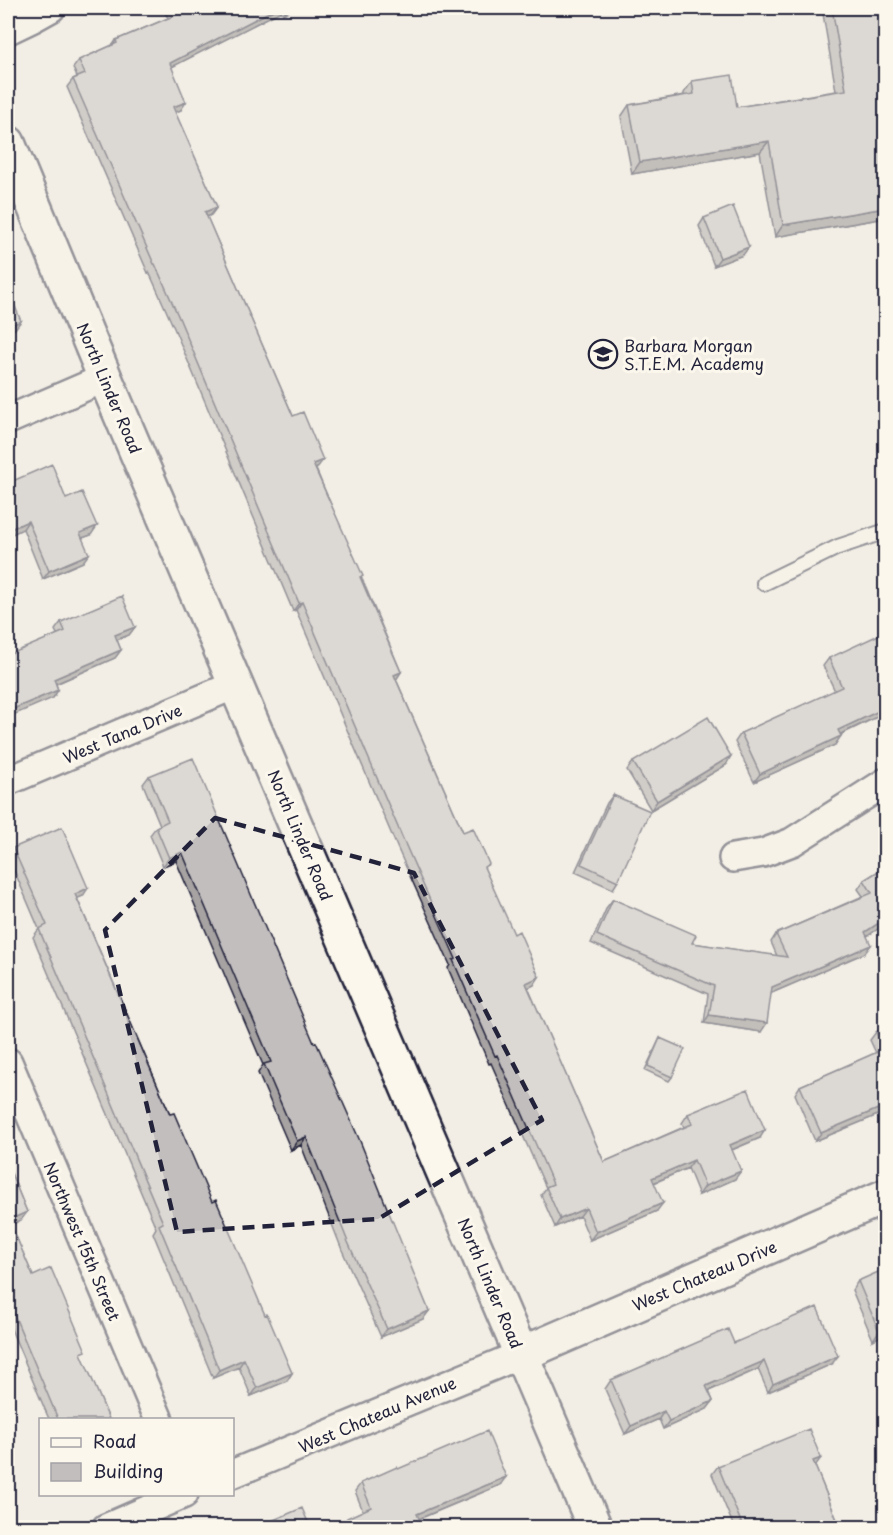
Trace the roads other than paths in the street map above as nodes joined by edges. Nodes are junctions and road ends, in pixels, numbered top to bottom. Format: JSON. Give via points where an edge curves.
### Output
{"nodes":[{"id":1,"x":51,"y":8,"type":"edge"},
{"id":2,"x":8,"y":30,"type":"edge"},
{"id":3,"x":8,"y":143,"type":"edge"},
{"id":4,"x":105,"y":378,"type":"junction"},
{"id":5,"x":8,"y":420,"type":"edge"},
{"id":6,"x":885,"y":531,"type":"edge"},
{"id":7,"x":764,"y":583,"type":"dead end"},
{"id":8,"x":237,"y":684,"type":"junction"},
{"id":9,"x":8,"y":781,"type":"edge"},
{"id":10,"x":885,"y":782,"type":"edge"},
{"id":11,"x":733,"y":858,"type":"dead end"},
{"id":12,"x":8,"y":1062,"type":"edge"},
{"id":13,"x":885,"y":1196,"type":"edge"},
{"id":14,"x":522,"y":1354,"type":"junction"},
{"id":15,"x":159,"y":1418,"type":"edge"},
{"id":16,"x":234,"y":1473,"type":"edge"},
{"id":17,"x":179,"y":1496,"type":"edge"},
{"id":18,"x":106,"y":1527,"type":"edge"},
{"id":19,"x":595,"y":1527,"type":"edge"}],
"edges":[{"from":1,"to":2,"type":"street"},
{"from":3,"to":4,"type":"main road","name":"North Linder Road"},
{"from":4,"to":5,"type":"street"},
{"from":4,"to":8,"type":"main road","name":"North Linder Road"},
{"from":6,"to":7,"type":"lane","via":[[838,547]]},
{"from":8,"to":9,"type":"street","name":"West Tana Drive"},
{"from":8,"to":14,"type":"main road","name":"North Linder Road"},
{"from":10,"to":11,"type":"street","via":[[792,842],[763,853]]},
{"from":12,"to":15,"type":"street","name":"Northwest 15th Street"},
{"from":13,"to":14,"type":"main road","name":"West Chateau Drive"},
{"from":14,"to":16,"type":"street","name":"West Chateau Avenue"},
{"from":14,"to":19,"type":"main road","name":"North Linder Road"},
{"from":17,"to":18,"type":"street"}]}
